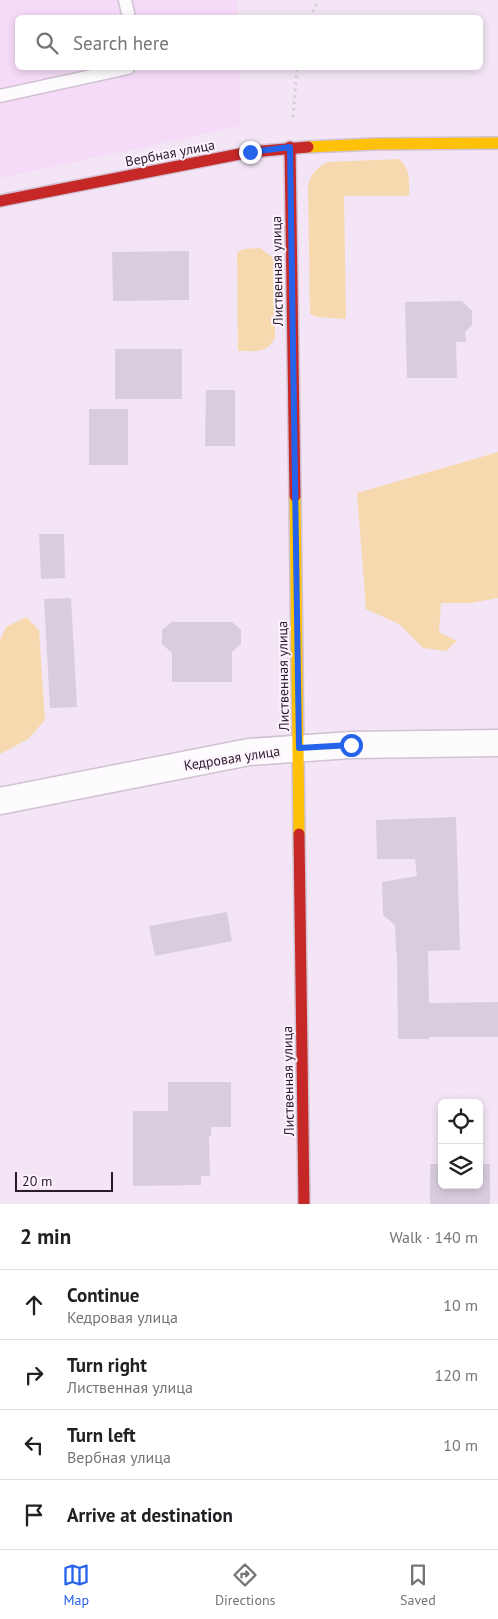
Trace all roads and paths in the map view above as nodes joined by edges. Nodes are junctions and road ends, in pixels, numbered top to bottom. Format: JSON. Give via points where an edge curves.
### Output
{"nodes":[{"id":1,"x":125,"y":0,"type":"edge"},
{"id":2,"x":318,"y":0,"type":"edge"},
{"id":3,"x":128,"y":15,"type":"edge"},
{"id":4,"x":311,"y":15,"type":"edge"},
{"id":5,"x":119,"y":70,"type":"edge"},
{"id":6,"x":297,"y":70,"type":"edge"},
{"id":7,"x":0,"y":96,"type":"edge"},
{"id":8,"x":498,"y":143,"type":"edge"},
{"id":9,"x":290,"y":147,"type":"junction"},
{"id":10,"x":0,"y":201,"type":"edge"},
{"id":11,"x":498,"y":743,"type":"edge"},
{"id":12,"x":299,"y":748,"type":"junction"},
{"id":13,"x":0,"y":800,"type":"edge"},
{"id":14,"x":304,"y":1204,"type":"edge"}],
"edges":[{"from":1,"to":3,"type":"lane"},
{"from":2,"to":4,"type":"path"},
{"from":5,"to":7,"type":"lane"},
{"from":6,"to":9,"type":"path"},
{"from":8,"to":9,"type":"street","name":"Вербная улица"},
{"from":9,"to":10,"type":"street","name":"Вербная улица"},
{"from":9,"to":12,"type":"street","name":"Лиственная улица"},
{"from":11,"to":12,"type":"street","name":"Кедровая улица"},
{"from":12,"to":13,"type":"street","name":"Кедровая улица","via":[[249,752]]},
{"from":12,"to":14,"type":"street","name":"Лиственная улица"}]}
